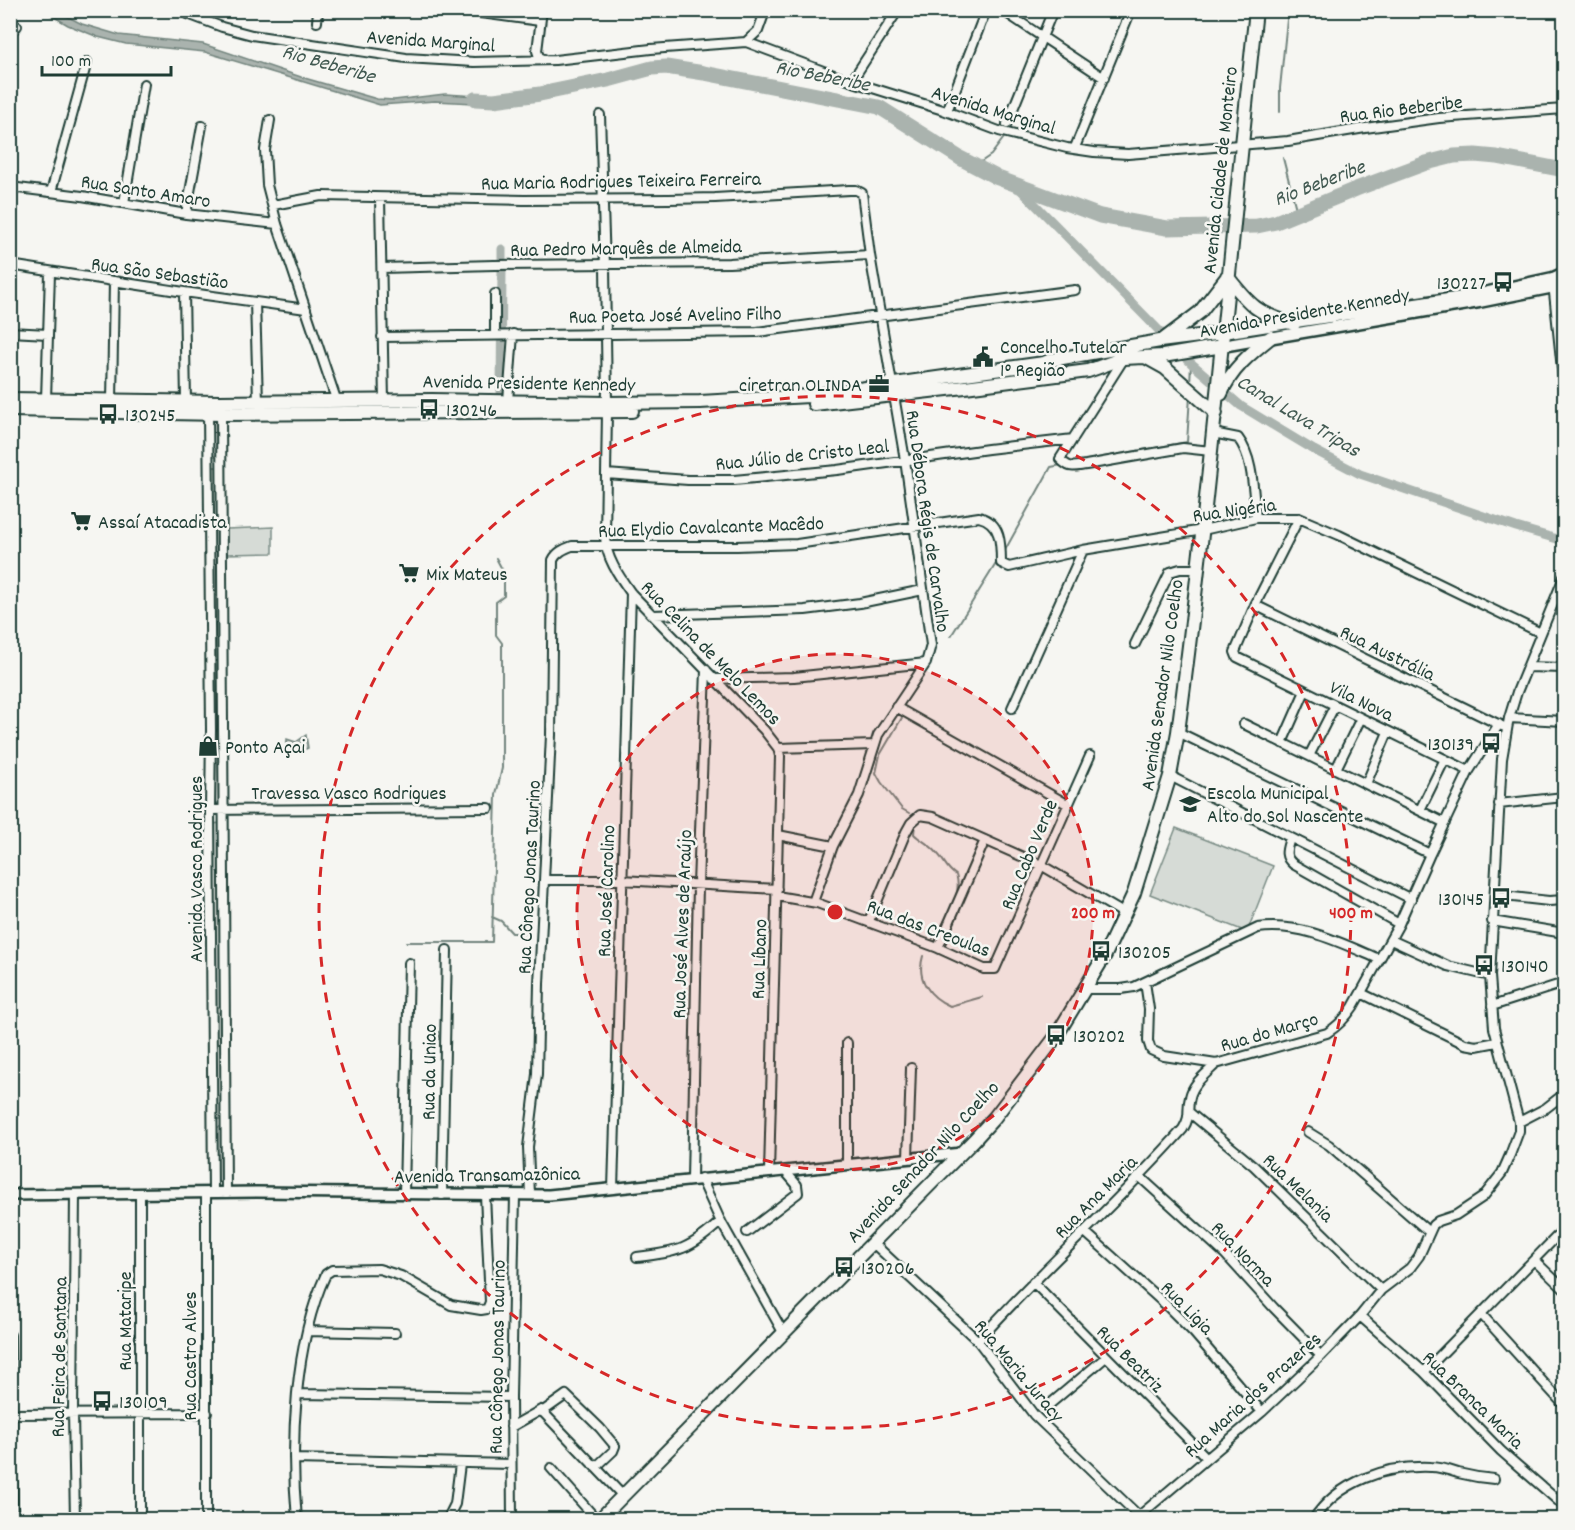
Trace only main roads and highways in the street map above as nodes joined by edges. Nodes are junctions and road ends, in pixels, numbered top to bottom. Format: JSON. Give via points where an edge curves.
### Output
{"nodes":[{"id":1,"x":1256,"y":10,"type":"edge"},
{"id":2,"x":1564,"y":273,"type":"edge"},
{"id":3,"x":1227,"y":276,"type":"junction"},
{"id":4,"x":1557,"y":283,"type":"edge"},
{"id":5,"x":1294,"y":324,"type":"junction"},
{"id":6,"x":1179,"y":335,"type":"junction"},
{"id":7,"x":1271,"y":337,"type":"junction"},
{"id":8,"x":1222,"y":340,"type":"junction"},
{"id":9,"x":1121,"y":353,"type":"junction"},
{"id":10,"x":1143,"y":356,"type":"junction"},
{"id":11,"x":1222,"y":384,"type":"junction"},
{"id":12,"x":893,"y":391,"type":"junction"},
{"id":13,"x":10,"y":399,"type":"edge"},
{"id":14,"x":607,"y":407,"type":"junction"},
{"id":15,"x":214,"y":408,"type":"junction"},
{"id":16,"x":1216,"y":408,"type":"junction"},
{"id":17,"x":10,"y":410,"type":"edge"},
{"id":18,"x":598,"y":1520,"type":"edge"}],
"edges":[{"from":1,"to":3,"type":"main road","name":"Avenida Cidade de Monteiro"},
{"from":2,"to":4,"type":"main road","name":"Avenida Presidente Kennedy"},
{"from":3,"to":5,"type":"main road","via":[[1245,300],[1260,311]]},
{"from":3,"to":6,"type":"main road"},
{"from":3,"to":8,"type":"main road","name":"Avenida Cidade de Monteiro"},
{"from":4,"to":5,"type":"main road","name":"Avenida Presidente Kennedy"},
{"from":4,"to":7,"type":"main road","name":"Avenida Presidente Kennedy","via":[[1479,302]]},
{"from":5,"to":8,"type":"main road","name":"Avenida Presidente Kennedy"},
{"from":6,"to":8,"type":"main road","name":"Avenida Presidente Kennedy"},
{"from":6,"to":9,"type":"main road","name":"Avenida Presidente Kennedy"},
{"from":7,"to":8,"type":"main road","name":"Avenida Presidente Kennedy"},
{"from":7,"to":11,"type":"main road"},
{"from":8,"to":10,"type":"main road","name":"Avenida Presidente Kennedy","via":[[1193,350]]},
{"from":8,"to":11,"type":"main road","name":"Avenida Senador Nilo Coelho"},
{"from":9,"to":10,"type":"main road","name":"Avenida Presidente Kennedy"},
{"from":9,"to":12,"type":"main road","name":"Avenida Presidente Kennedy"},
{"from":9,"to":12,"type":"main road","name":"Avenida Presidente Kennedy","via":[[1088,371],[965,387]]},
{"from":10,"to":16,"type":"main road","via":[[1160,364]]},
{"from":11,"to":16,"type":"main road","name":"Avenida Senador Nilo Coelho"},
{"from":12,"to":14,"type":"main road","name":"Avenida Presidente Kennedy","via":[[810,404]]},
{"from":13,"to":15,"type":"main road","name":"Avenida Presidente Kennedy","via":[[186,401]]},
{"from":14,"to":15,"type":"main road","name":"Avenida Presidente Kennedy","via":[[334,412]]},
{"from":14,"to":15,"type":"main road","name":"Avenida Presidente Kennedy","via":[[508,401],[258,401]]},
{"from":15,"to":17,"type":"main road","name":"Avenida Presidente Kennedy"},
{"from":16,"to":18,"type":"main road","name":"Avenida Senador Nilo Coelho","via":[[1170,776],[1140,876],[1086,989],[1044,1054],[962,1153]]}]}
